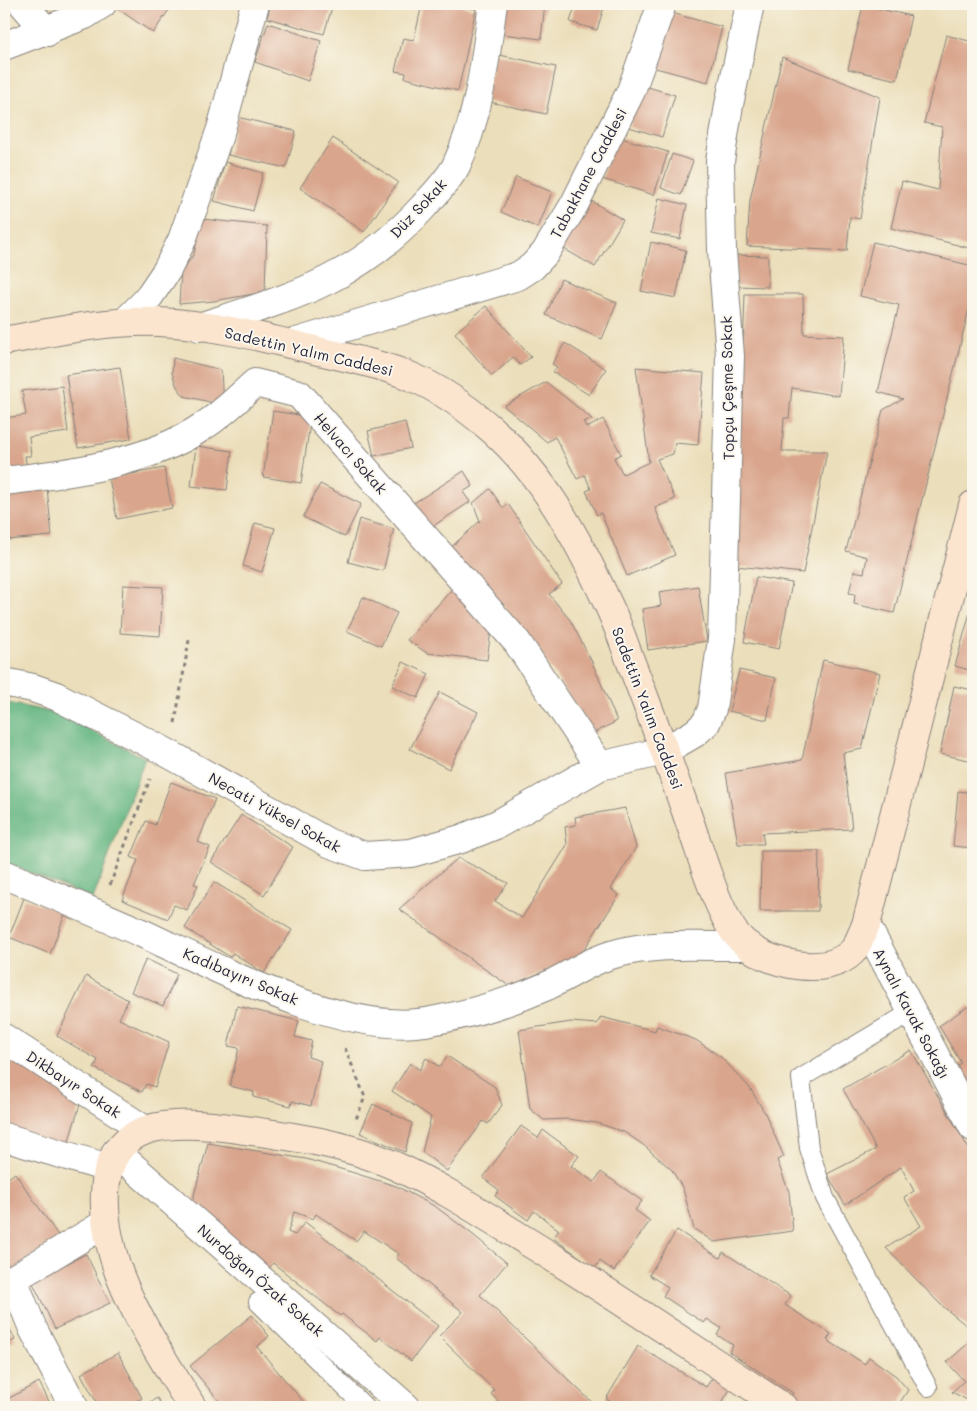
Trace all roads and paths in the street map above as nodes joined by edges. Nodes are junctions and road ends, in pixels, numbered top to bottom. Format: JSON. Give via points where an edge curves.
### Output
{"nodes":[{"id":1,"x":23,"y":4,"type":"edge"},
{"id":2,"x":102,"y":4,"type":"edge"},
{"id":3,"x":255,"y":4,"type":"edge"},
{"id":4,"x":493,"y":4,"type":"edge"},
{"id":5,"x":662,"y":4,"type":"edge"},
{"id":6,"x":750,"y":4,"type":"edge"},
{"id":7,"x":46,"y":32,"type":"junction"},
{"id":8,"x":4,"y":46,"type":"edge"},
{"id":9,"x":125,"y":322,"type":"junction"},
{"id":10,"x":199,"y":327,"type":"junction"},
{"id":11,"x":4,"y":341,"type":"edge"},
{"id":12,"x":290,"y":344,"type":"junction"},
{"id":13,"x":4,"y":481,"type":"edge"},
{"id":14,"x":973,"y":506,"type":"edge"},
{"id":15,"x":188,"y":640,"type":"dead end"},
{"id":16,"x":4,"y":682,"type":"edge"},
{"id":17,"x":162,"y":750,"type":"junction"},
{"id":18,"x":664,"y":751,"type":"junction"},
{"id":19,"x":600,"y":766,"type":"junction"},
{"id":20,"x":4,"y":874,"type":"edge"},
{"id":21,"x":99,"y":915,"type":"junction"},
{"id":22,"x":866,"y":925,"type":"junction"},
{"id":23,"x":748,"y":946,"type":"junction"},
{"id":24,"x":329,"y":1010,"type":"junction"},
{"id":25,"x":911,"y":1012,"type":"junction"},
{"id":26,"x":4,"y":1038,"type":"edge"},
{"id":27,"x":973,"y":1127,"type":"edge"},
{"id":28,"x":145,"y":1130,"type":"junction"},
{"id":29,"x":4,"y":1137,"type":"edge"},
{"id":30,"x":345,"y":1148,"type":"junction"},
{"id":31,"x":112,"y":1160,"type":"junction"},
{"id":32,"x":106,"y":1224,"type":"junction"},
{"id":33,"x":258,"y":1302,"type":"dead end"},
{"id":34,"x":928,"y":1386,"type":"dead end"},
{"id":35,"x":74,"y":1407,"type":"edge"},
{"id":36,"x":192,"y":1407,"type":"edge"},
{"id":37,"x":365,"y":1407,"type":"edge"},
{"id":38,"x":406,"y":1407,"type":"edge"},
{"id":39,"x":783,"y":1407,"type":"edge"}],
"edges":[{"from":1,"to":7,"type":"street"},
{"from":2,"to":7,"type":"street"},
{"from":3,"to":9,"type":"street","via":[[221,129],[182,240],[146,301]]},
{"from":4,"to":10,"type":"street","name":"Düz Sokak","via":[[476,112],[455,168],[423,207],[362,262],[324,283]]},
{"from":5,"to":12,"type":"street","name":"Tabakhane Caddesi","via":[[618,117],[574,205],[545,254],[532,266],[518,276]]},
{"from":6,"to":18,"type":"street","name":"Topçu Çeşme Sokak","via":[[720,161],[722,251],[730,356],[722,639],[716,692],[706,723]]},
{"from":7,"to":8,"type":"street"},
{"from":9,"to":10,"type":"main road","name":"Sadettin Yalım Caddesi"},
{"from":9,"to":11,"type":"main road","name":"Sadettin Yalım Caddesi"},
{"from":10,"to":12,"type":"main road","name":"Sadettin Yalım Caddesi"},
{"from":12,"to":18,"type":"main road","name":"Sadettin Yalım Caddesi","via":[[372,364],[413,378],[454,400],[518,455],[542,485],[566,524],[608,603]]},
{"from":13,"to":19,"type":"street","name":"Helvacı Sokak","via":[[133,458],[171,444],[208,423],[255,383],[299,394],[517,642]]},
{"from":14,"to":22,"type":"main road","name":"Sadettin Yalım Caddesi"},
{"from":15,"to":17,"type":"path","via":[[176,719]]},
{"from":16,"to":17,"type":"street","name":"Necati Yüksel Sokak","via":[[56,696]]},
{"from":17,"to":19,"type":"street","name":"Necati Yüksel Sokak","via":[[329,843],[365,856],[411,853],[461,839],[498,824]]},
{"from":17,"to":21,"type":"path"},
{"from":18,"to":19,"type":"street","name":"Necati Yüksel Sokak"},
{"from":18,"to":23,"type":"main road","name":"Sadettin Yalım Caddesi","via":[[724,915],[734,933]]},
{"from":20,"to":21,"type":"street","name":"Kadıbayırı Sokak"},
{"from":21,"to":24,"type":"street","name":"Kadıbayırı Sokak","via":[[273,993]]},
{"from":22,"to":23,"type":"main road","name":"Sadettin Yalım Caddesi","via":[[853,952],[823,965],[780,961]]},
{"from":22,"to":25,"type":"street","name":"Aynalı Kavak Sokağı"},
{"from":23,"to":24,"type":"street","name":"Kadıbayırı Sokak","via":[[670,947],[619,952],[546,986],[495,1005],[424,1022],[392,1023]]},
{"from":24,"to":30,"type":"path","via":[[364,1097]]},
{"from":25,"to":27,"type":"street","name":"Aynalı Kavak Sokağı"},
{"from":25,"to":34,"type":"lane","via":[[801,1078],[809,1148],[825,1198]]},
{"from":26,"to":28,"type":"street","name":"Dikbayır Sokak"},
{"from":28,"to":30,"type":"main road","via":[[170,1126],[218,1126],[298,1137]]},
{"from":28,"to":31,"type":"main road","via":[[128,1140]]},
{"from":29,"to":31,"type":"street"},
{"from":30,"to":39,"type":"main road","via":[[390,1163],[442,1189],[585,1277]]},
{"from":31,"to":32,"type":"main road","via":[[104,1200]]},
{"from":31,"to":38,"type":"street","name":"Nurdoğan Özak Sokak"},
{"from":32,"to":35,"type":"street","via":[[13,1279],[34,1329]]},
{"from":32,"to":36,"type":"main road","via":[[120,1275],[131,1299]]},
{"from":33,"to":37,"type":"lane"}]}
